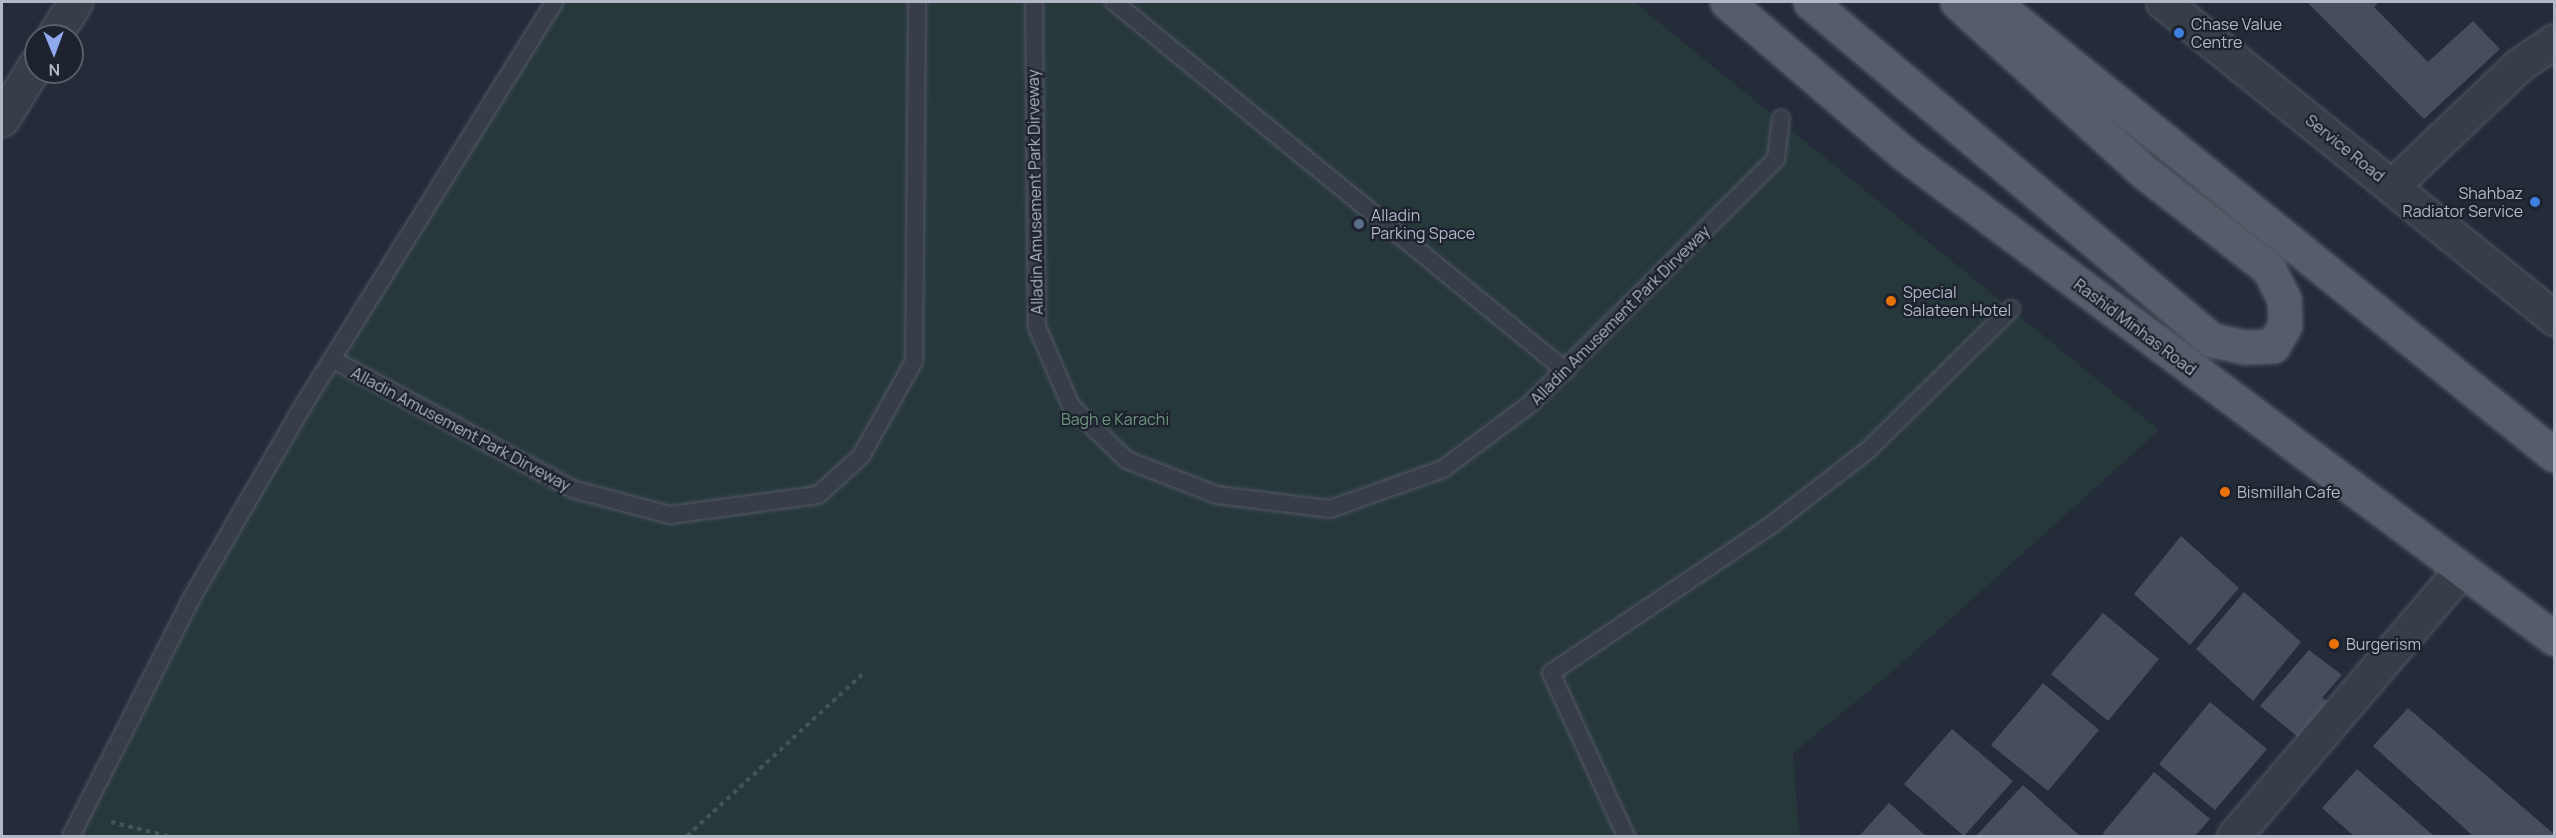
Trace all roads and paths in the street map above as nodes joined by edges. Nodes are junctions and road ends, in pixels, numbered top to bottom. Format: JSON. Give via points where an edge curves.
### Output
{"nodes":[{"id":1,"x":75,"y":2,"type":"edge"},
{"id":2,"x":554,"y":2,"type":"edge"},
{"id":3,"x":917,"y":2,"type":"edge"},
{"id":4,"x":1034,"y":2,"type":"edge"},
{"id":5,"x":1114,"y":2,"type":"edge"},
{"id":6,"x":1727,"y":2,"type":"edge"},
{"id":7,"x":1810,"y":2,"type":"edge"},
{"id":8,"x":1957,"y":2,"type":"edge"},
{"id":9,"x":1993,"y":2,"type":"edge"},
{"id":10,"x":2163,"y":2,"type":"edge"},
{"id":11,"x":61,"y":24,"type":"edge"},
{"id":12,"x":2554,"y":41,"type":"edge"},
{"id":13,"x":24,"y":84,"type":"edge"},
{"id":14,"x":1781,"y":118,"type":"dead end"},
{"id":15,"x":2,"y":120,"type":"edge"},
{"id":16,"x":2392,"y":186,"type":"junction"},
{"id":17,"x":2011,"y":309,"type":"dead end"},
{"id":18,"x":2554,"y":318,"type":"edge"},
{"id":19,"x":332,"y":359,"type":"junction"},
{"id":20,"x":1566,"y":371,"type":"junction"},
{"id":21,"x":2554,"y":455,"type":"edge"},
{"id":22,"x":2460,"y":571,"type":"junction"},
{"id":23,"x":2554,"y":638,"type":"edge"},
{"id":24,"x":865,"y":672,"type":"dead end"},
{"id":25,"x":81,"y":814,"type":"junction"},
{"id":26,"x":71,"y":837,"type":"edge"},
{"id":27,"x":168,"y":837,"type":"edge"},
{"id":28,"x":687,"y":837,"type":"edge"},
{"id":29,"x":1626,"y":837,"type":"edge"},
{"id":30,"x":2234,"y":837,"type":"edge"}],
"edges":[{"from":1,"to":11,"type":"street"},
{"from":2,"to":19,"type":"lane"},
{"from":3,"to":19,"type":"lane","name":"Alladin Amusement Park Dirveway","via":[[914,361],[861,456],[818,495],[670,515],[572,489]]},
{"from":4,"to":20,"type":"lane","name":"Alladin Amusement Park Dirveway","via":[[1037,327],[1071,406],[1127,460],[1217,495],[1330,508],[1443,469]]},
{"from":5,"to":20,"type":"lane"},
{"from":6,"to":22,"type":"main road","name":"Rashid Minhas Road","via":[[1903,153]]},
{"from":7,"to":8,"type":"main road","via":[[2212,340],[2246,347],[2273,346],[2285,325],[2284,299],[2269,269],[2144,172]]},
{"from":9,"to":21,"type":"main road"},
{"from":10,"to":16,"type":"street","name":"Service Road"},
{"from":12,"to":16,"type":"street","via":[[2519,65]]},
{"from":13,"to":15,"type":"street"},
{"from":14,"to":20,"type":"lane","name":"Alladin Amusement Park Dirveway","via":[[1776,159]]},
{"from":16,"to":18,"type":"street","name":"Service Road"},
{"from":17,"to":29,"type":"lane","via":[[1868,450],[1770,526],[1551,672]]},
{"from":19,"to":25,"type":"lane","via":[[191,599]]},
{"from":22,"to":23,"type":"main road","name":"Rashid Minhas Road"},
{"from":22,"to":30,"type":"street"},
{"from":24,"to":28,"type":"path"},
{"from":25,"to":26,"type":"lane"},
{"from":25,"to":27,"type":"path"}]}
